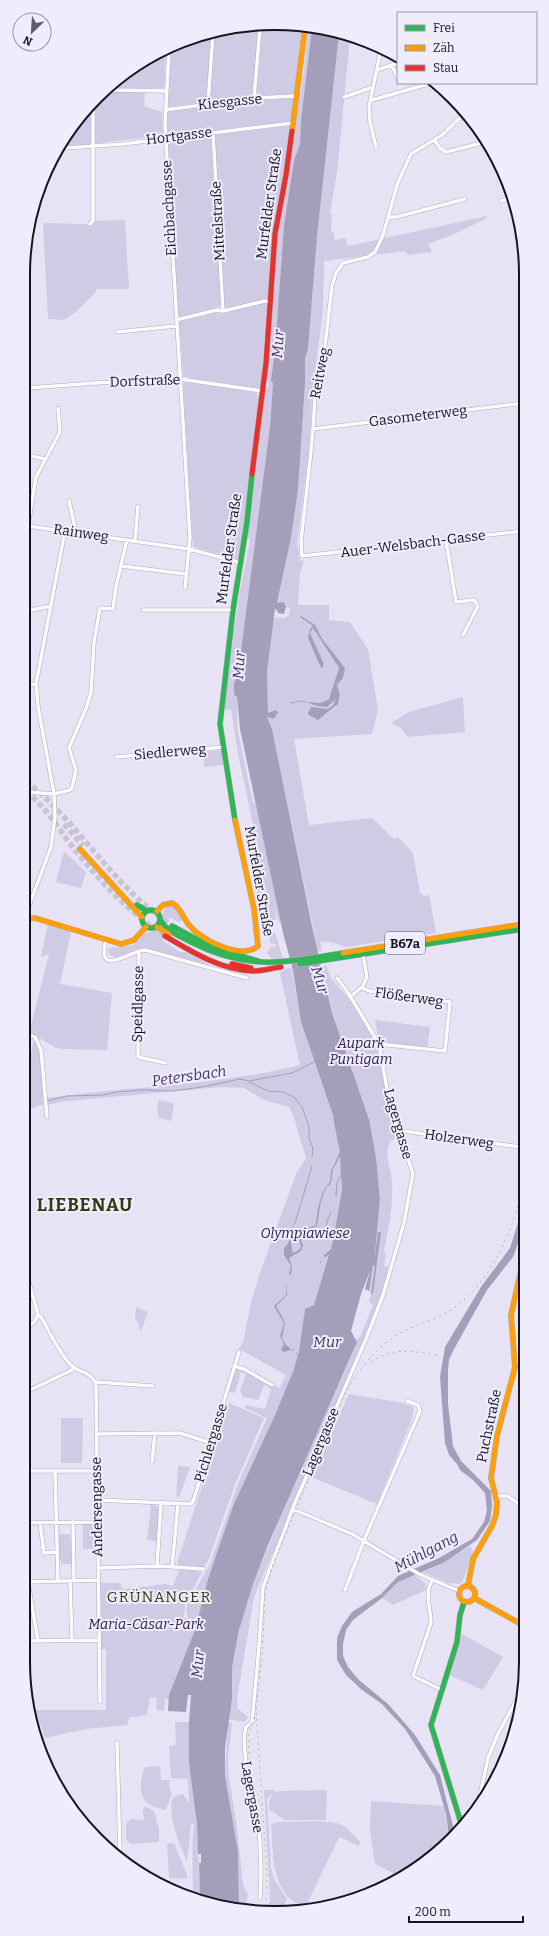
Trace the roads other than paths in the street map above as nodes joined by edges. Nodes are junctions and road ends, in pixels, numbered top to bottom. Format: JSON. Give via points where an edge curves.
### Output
{"nodes":[{"id":1,"x":260,"y":31,"type":"edge"},
{"id":2,"x":304,"y":32,"type":"edge"},
{"id":3,"x":212,"y":38,"type":"edge"},
{"id":4,"x":168,"y":54,"type":"edge"},
{"id":5,"x":380,"y":54,"type":"edge"},
{"id":6,"x":397,"y":63,"type":"edge"},
{"id":7,"x":392,"y":65,"type":"junction"},
{"id":8,"x":377,"y":70,"type":"junction"},
{"id":9,"x":397,"y":77,"type":"dead end"},
{"id":10,"x":427,"y":84,"type":"edge"},
{"id":11,"x":373,"y":87,"type":"junction"},
{"id":12,"x":114,"y":90,"type":"edge"},
{"id":13,"x":166,"y":91,"type":"junction"},
{"id":14,"x":296,"y":96,"type":"junction"},
{"id":15,"x":344,"y":97,"type":"dead end"},
{"id":16,"x":254,"y":98,"type":"junction"},
{"id":17,"x":372,"y":100,"type":"junction"},
{"id":18,"x":208,"y":104,"type":"junction"},
{"id":19,"x":165,"y":110,"type":"junction"},
{"id":20,"x":93,"y":111,"type":"edge"},
{"id":21,"x":461,"y":117,"type":"edge"},
{"id":22,"x":293,"y":123,"type":"junction"},
{"id":23,"x":213,"y":132,"type":"junction"},
{"id":24,"x":165,"y":138,"type":"junction"},
{"id":25,"x":435,"y":141,"type":"junction"},
{"id":26,"x":481,"y":143,"type":"edge"},
{"id":27,"x":93,"y":146,"type":"junction"},
{"id":28,"x":376,"y":147,"type":"dead end"},
{"id":29,"x":65,"y":148,"type":"edge"},
{"id":30,"x":465,"y":199,"type":"dead end"},
{"id":31,"x":507,"y":199,"type":"edge"},
{"id":32,"x":500,"y":200,"type":"dead end"},
{"id":33,"x":388,"y":216,"type":"junction"},
{"id":34,"x":90,"y":224,"type":"dead end"},
{"id":35,"x":270,"y":302,"type":"junction"},
{"id":36,"x":223,"y":311,"type":"junction"},
{"id":37,"x":176,"y":320,"type":"junction"},
{"id":38,"x":176,"y":326,"type":"junction"},
{"id":39,"x":117,"y":332,"type":"dead end"},
{"id":40,"x":180,"y":379,"type":"junction"},
{"id":41,"x":30,"y":388,"type":"edge"},
{"id":42,"x":262,"y":391,"type":"junction"},
{"id":43,"x":519,"y":404,"type":"edge"},
{"id":44,"x":58,"y":408,"type":"dead end"},
{"id":45,"x":313,"y":429,"type":"junction"},
{"id":46,"x":30,"y":456,"type":"edge"},
{"id":47,"x":45,"y":459,"type":"junction"},
{"id":48,"x":69,"y":501,"type":"dead end"},
{"id":49,"x":138,"y":506,"type":"dead end"},
{"id":50,"x":30,"y":514,"type":"edge"},
{"id":51,"x":30,"y":526,"type":"edge"},
{"id":52,"x":65,"y":531,"type":"junction"},
{"id":53,"x":519,"y":531,"type":"edge"},
{"id":54,"x":76,"y":532,"type":"junction"},
{"id":55,"x":127,"y":540,"type":"junction"},
{"id":56,"x":446,"y":540,"type":"junction"},
{"id":57,"x":135,"y":541,"type":"junction"},
{"id":58,"x":189,"y":549,"type":"junction"},
{"id":59,"x":302,"y":556,"type":"joint"},
{"id":60,"x":241,"y":563,"type":"junction"},
{"id":61,"x":121,"y":566,"type":"junction"},
{"id":62,"x":186,"y":574,"type":"junction"},
{"id":63,"x":184,"y":588,"type":"dead end"},
{"id":64,"x":51,"y":606,"type":"junction"},
{"id":65,"x":30,"y":610,"type":"edge"},
{"id":66,"x":143,"y":610,"type":"dead end"},
{"id":67,"x":233,"y":610,"type":"junction"},
{"id":68,"x":463,"y":635,"type":"dead end"},
{"id":69,"x":36,"y":684,"type":"junction"},
{"id":70,"x":30,"y":685,"type":"edge"},
{"id":71,"x":224,"y":747,"type":"junction"},
{"id":72,"x":116,"y":757,"type":"dead end"},
{"id":73,"x":30,"y":792,"type":"edge"},
{"id":74,"x":54,"y":794,"type":"junction"},
{"id":75,"x":30,"y":904,"type":"edge"},
{"id":76,"x":147,"y":911,"type":"junction"},
{"id":77,"x":156,"y":912,"type":"junction"},
{"id":78,"x":142,"y":917,"type":"junction"},
{"id":79,"x":30,"y":918,"type":"edge"},
{"id":80,"x":161,"y":921,"type":"junction"},
{"id":81,"x":519,"y":925,"type":"edge"},
{"id":82,"x":172,"y":926,"type":"tunnel mouth"},
{"id":83,"x":146,"y":927,"type":"junction"},
{"id":84,"x":156,"y":927,"type":"junction"},
{"id":85,"x":519,"y":930,"type":"edge"},
{"id":86,"x":166,"y":936,"type":"tunnel mouth"},
{"id":87,"x":106,"y":940,"type":"junction"},
{"id":88,"x":139,"y":951,"type":"junction"},
{"id":89,"x":363,"y":955,"type":"junction"},
{"id":90,"x":329,"y":958,"type":"junction"},
{"id":91,"x":270,"y":964,"type":"junction"},
{"id":92,"x":284,"y":965,"type":"junction"},
{"id":93,"x":264,"y":969,"type":"junction"},
{"id":94,"x":247,"y":978,"type":"dead end"},
{"id":95,"x":337,"y":978,"type":"dead end"},
{"id":96,"x":361,"y":988,"type":"junction"},
{"id":97,"x":350,"y":996,"type":"junction"},
{"id":98,"x":30,"y":1034,"type":"edge"},
{"id":99,"x":379,"y":1044,"type":"junction"},
{"id":100,"x":166,"y":1063,"type":"dead end"},
{"id":101,"x":47,"y":1117,"type":"dead end"},
{"id":102,"x":397,"y":1130,"type":"junction"},
{"id":103,"x":519,"y":1147,"type":"edge"},
{"id":104,"x":30,"y":1284,"type":"edge"},
{"id":105,"x":519,"y":1284,"type":"edge"},
{"id":106,"x":38,"y":1315,"type":"junction"},
{"id":107,"x":30,"y":1326,"type":"edge"},
{"id":108,"x":239,"y":1352,"type":"dead end"},
{"id":109,"x":516,"y":1362,"type":"joint"},
{"id":110,"x":234,"y":1366,"type":"junction"},
{"id":111,"x":74,"y":1367,"type":"junction"},
{"id":112,"x":96,"y":1382,"type":"junction"},
{"id":113,"x":272,"y":1385,"type":"dead end"},
{"id":114,"x":153,"y":1386,"type":"dead end"},
{"id":115,"x":30,"y":1390,"type":"edge"},
{"id":116,"x":407,"y":1402,"type":"dead end"},
{"id":117,"x":156,"y":1432,"type":"junction"},
{"id":118,"x":97,"y":1434,"type":"junction"},
{"id":119,"x":211,"y":1443,"type":"junction"},
{"id":120,"x":152,"y":1462,"type":"dead end"},
{"id":121,"x":30,"y":1471,"type":"edge"},
{"id":122,"x":55,"y":1471,"type":"junction"},
{"id":123,"x":97,"y":1471,"type":"junction"},
{"id":124,"x":496,"y":1496,"type":"junction"},
{"id":125,"x":98,"y":1500,"type":"junction"},
{"id":126,"x":161,"y":1504,"type":"junction"},
{"id":127,"x":178,"y":1504,"type":"junction"},
{"id":128,"x":519,"y":1504,"type":"edge"},
{"id":129,"x":293,"y":1509,"type":"junction"},
{"id":130,"x":56,"y":1521,"type":"junction"},
{"id":131,"x":40,"y":1522,"type":"junction"},
{"id":132,"x":73,"y":1522,"type":"junction"},
{"id":133,"x":98,"y":1522,"type":"junction"},
{"id":134,"x":30,"y":1523,"type":"edge"},
{"id":135,"x":365,"y":1541,"type":"junction"},
{"id":136,"x":57,"y":1552,"type":"junction"},
{"id":137,"x":157,"y":1566,"type":"junction"},
{"id":138,"x":172,"y":1566,"type":"junction"},
{"id":139,"x":98,"y":1568,"type":"junction"},
{"id":140,"x":204,"y":1569,"type":"dead end"},
{"id":141,"x":98,"y":1580,"type":"junction"},
{"id":142,"x":58,"y":1581,"type":"junction"},
{"id":143,"x":72,"y":1581,"type":"junction"},
{"id":144,"x":432,"y":1581,"type":"junction"},
{"id":145,"x":30,"y":1582,"type":"edge"},
{"id":146,"x":468,"y":1586,"type":"junction"},
{"id":147,"x":30,"y":1589,"type":"edge"},
{"id":148,"x":345,"y":1590,"type":"dead end"},
{"id":149,"x":459,"y":1591,"type":"junction"},
{"id":150,"x":474,"y":1598,"type":"junction"},
{"id":151,"x":464,"y":1602,"type":"junction"},
{"id":152,"x":519,"y":1623,"type":"edge"},
{"id":153,"x":98,"y":1640,"type":"junction"},
{"id":154,"x":38,"y":1641,"type":"junction"},
{"id":155,"x":72,"y":1641,"type":"junction"},
{"id":156,"x":30,"y":1642,"type":"edge"},
{"id":157,"x":442,"y":1690,"type":"junction"},
{"id":158,"x":515,"y":1701,"type":"edge"},
{"id":159,"x":100,"y":1702,"type":"dead end"},
{"id":160,"x":117,"y":1742,"type":"dead end"},
{"id":161,"x":480,"y":1793,"type":"edge"},
{"id":162,"x":460,"y":1821,"type":"edge"},
{"id":163,"x":120,"y":1850,"type":"edge"},
{"id":164,"x":260,"y":1898,"type":"dead end"}],
"edges":[{"from":1,"to":16,"type":"street"},
{"from":2,"to":14,"type":"main road","name":"Murfelder Straße"},
{"from":3,"to":18,"type":"street"},
{"from":4,"to":13,"type":"street","name":"Eichbachgasse"},
{"from":5,"to":8,"type":"street"},
{"from":6,"to":7,"type":"street"},
{"from":7,"to":8,"type":"street"},
{"from":7,"to":9,"type":"street"},
{"from":8,"to":11,"type":"street"},
{"from":10,"to":17,"type":"street"},
{"from":11,"to":15,"type":"street"},
{"from":11,"to":17,"type":"street"},
{"from":12,"to":13,"type":"street"},
{"from":13,"to":19,"type":"street","name":"Eichbachgasse"},
{"from":14,"to":16,"type":"street","name":"Kiesgasse"},
{"from":14,"to":22,"type":"main road","name":"Murfelder Straße"},
{"from":16,"to":18,"type":"street","name":"Kiesgasse"},
{"from":17,"to":28,"type":"street","via":[[369,107],[370,122]]},
{"from":18,"to":19,"type":"street","name":"Kiesgasse"},
{"from":19,"to":24,"type":"street","name":"Eichbachgasse"},
{"from":20,"to":27,"type":"street"},
{"from":21,"to":25,"type":"street","name":"Reitweg"},
{"from":22,"to":23,"type":"street","name":"Hortgasse"},
{"from":22,"to":35,"type":"main road","name":"Murfelder Straße","via":[[275,234]]},
{"from":23,"to":24,"type":"street","name":"Hortgasse"},
{"from":23,"to":36,"type":"street","name":"Mittelstraße"},
{"from":24,"to":27,"type":"street","name":"Hortgasse"},
{"from":24,"to":37,"type":"street","name":"Eichbachgasse"},
{"from":25,"to":26,"type":"street","via":[[446,152]]},
{"from":25,"to":33,"type":"street","name":"Reitweg","via":[[410,154]]},
{"from":27,"to":29,"type":"street","name":"Hortgasse"},
{"from":27,"to":34,"type":"street","via":[[93,221]]},
{"from":30,"to":33,"type":"street","via":[[396,217]]},
{"from":31,"to":32,"type":"street"},
{"from":33,"to":45,"type":"street","name":"Reitweg","via":[[375,252],[368,257],[343,263],[336,274],[332,286],[322,372],[314,395]]},
{"from":35,"to":36,"type":"street"},
{"from":35,"to":42,"type":"main road","name":"Murfelder Straße"},
{"from":36,"to":37,"type":"street","via":[[217,310]]},
{"from":37,"to":38,"type":"street","name":"Eichbachgasse"},
{"from":38,"to":39,"type":"street"},
{"from":38,"to":40,"type":"street","name":"Eichbachgasse"},
{"from":40,"to":41,"type":"street","name":"Dorfstraße"},
{"from":40,"to":42,"type":"street","name":"Dorfstraße"},
{"from":40,"to":58,"type":"street","name":"Eichbachgasse"},
{"from":42,"to":60,"type":"main road","name":"Murfelder Straße"},
{"from":43,"to":45,"type":"street","name":"Gasometerweg"},
{"from":44,"to":47,"type":"street","via":[[60,432]]},
{"from":45,"to":59,"type":"street","name":"Reitweg","via":[[301,541]]},
{"from":46,"to":47,"type":"street"},
{"from":47,"to":50,"type":"street","via":[[36,477]]},
{"from":48,"to":54,"type":"street"},
{"from":49,"to":57,"type":"street"},
{"from":51,"to":52,"type":"street","name":"Rainweg"},
{"from":52,"to":54,"type":"street","name":"Rainweg"},
{"from":52,"to":64,"type":"street"},
{"from":53,"to":56,"type":"street","name":"Auer-Welsbach-Gasse"},
{"from":54,"to":55,"type":"street","name":"Rainweg"},
{"from":55,"to":57,"type":"street","name":"Rainweg"},
{"from":55,"to":61,"type":"street"},
{"from":56,"to":59,"type":"street","name":"Auer-Welsbach-Gasse"},
{"from":56,"to":68,"type":"street","via":[[456,602],[474,600],[478,606]]},
{"from":57,"to":58,"type":"street","name":"Rainweg"},
{"from":58,"to":60,"type":"street","name":"Rainweg"},
{"from":58,"to":62,"type":"street"},
{"from":60,"to":67,"type":"main road","name":"Murfelder Straße"},
{"from":61,"to":62,"type":"street"},
{"from":61,"to":74,"type":"street","via":[[113,609],[100,608],[94,642],[91,692],[69,748],[76,770],[72,788]]},
{"from":62,"to":63,"type":"street"},
{"from":64,"to":65,"type":"street"},
{"from":64,"to":69,"type":"street"},
{"from":66,"to":67,"type":"street"},
{"from":67,"to":71,"type":"main road","name":"Murfelder Straße","via":[[220,724]]},
{"from":69,"to":70,"type":"street"},
{"from":69,"to":74,"type":"street"},
{"from":71,"to":72,"type":"street","name":"Siedlerweg"},
{"from":71,"to":77,"type":"main road","name":"Murfelder Straße","via":[[232,804],[254,909],[258,946],[253,951],[245,953],[203,937],[191,928],[178,907],[172,903],[163,905]]},
{"from":73,"to":74,"type":"street"},
{"from":74,"to":75,"type":"street","via":[[52,840]]},
{"from":76,"to":77,"type":"main road"},
{"from":76,"to":78,"type":"main road"},
{"from":76,"to":78,"type":"main road","via":[[123,892],[81,847]]},
{"from":77,"to":80,"type":"main road"},
{"from":78,"to":83,"type":"main road"},
{"from":79,"to":87,"type":"main road"},
{"from":80,"to":84,"type":"main road"},
{"from":80,"to":91,"type":"main road","via":[[183,938],[221,956],[250,964]]},
{"from":81,"to":90,"type":"main road","number":"B67a"},
{"from":82,"to":91,"type":"main road","number":"B67a","via":[[222,952]]},
{"from":83,"to":84,"type":"main road"},
{"from":83,"to":87,"type":"main road","via":[[137,938],[128,943]]},
{"from":84,"to":93,"type":"main road","via":[[221,960]]},
{"from":85,"to":89,"type":"main road","number":"B67a"},
{"from":86,"to":93,"type":"main road","number":"B67a","via":[[220,964],[250,971]]},
{"from":87,"to":88,"type":"street","via":[[105,954],[111,961],[120,960]]},
{"from":88,"to":94,"type":"street","via":[[145,950]]},
{"from":88,"to":100,"type":"street","name":"Speidlgasse","via":[[137,1059]]},
{"from":89,"to":90,"type":"main road","number":"B67a"},
{"from":89,"to":96,"type":"street","name":"Flößerweg","via":[[367,976]]},
{"from":90,"to":92,"type":"main road","number":"B67a"},
{"from":91,"to":92,"type":"main road","number":"B67a"},
{"from":92,"to":93,"type":"main road","number":"B67a"},
{"from":95,"to":97,"type":"street","name":"Lagergasse"},
{"from":96,"to":97,"type":"street"},
{"from":96,"to":99,"type":"street","name":"Flößerweg","via":[[370,992],[450,1002],[445,1051]]},
{"from":97,"to":99,"type":"street","name":"Lagergasse"},
{"from":98,"to":101,"type":"street","via":[[35,1036],[40,1046]]},
{"from":99,"to":102,"type":"street","name":"Lagergasse"},
{"from":102,"to":103,"type":"street","name":"Holzerweg"},
{"from":102,"to":129,"type":"street","name":"Lagergasse","via":[[413,1173],[404,1223],[380,1303]]},
{"from":104,"to":106,"type":"street"},
{"from":105,"to":109,"type":"main road","name":"Puchstraße","via":[[511,1319]]},
{"from":106,"to":107,"type":"street"},
{"from":106,"to":111,"type":"street"},
{"from":108,"to":110,"type":"street","name":"Pichlergasse"},
{"from":109,"to":124,"type":"main road","name":"Puchstraße","via":[[499,1425],[493,1460],[491,1478]]},
{"from":110,"to":113,"type":"street"},
{"from":110,"to":119,"type":"street","name":"Pichlergasse"},
{"from":111,"to":112,"type":"street"},
{"from":111,"to":115,"type":"street"},
{"from":112,"to":114,"type":"street"},
{"from":112,"to":118,"type":"street","name":"Andersengasse"},
{"from":116,"to":135,"type":"street","via":[[418,1405],[420,1411]]},
{"from":117,"to":118,"type":"street"},
{"from":117,"to":119,"type":"street","via":[[180,1433]]},
{"from":117,"to":120,"type":"street"},
{"from":118,"to":123,"type":"street","name":"Andersengasse"},
{"from":119,"to":127,"type":"street","name":"Pichlergasse","via":[[193,1502]]},
{"from":121,"to":122,"type":"street"},
{"from":122,"to":123,"type":"street"},
{"from":122,"to":130,"type":"street"},
{"from":123,"to":125,"type":"street","name":"Andersengasse"},
{"from":124,"to":128,"type":"street","via":[[507,1496]]},
{"from":124,"to":146,"type":"main road","name":"Puchstraße","via":[[495,1521],[473,1559]]},
{"from":125,"to":126,"type":"street","name":"Pichlergasse"},
{"from":125,"to":133,"type":"street","name":"Andersengasse"},
{"from":126,"to":127,"type":"street","name":"Pichlergasse"},
{"from":126,"to":137,"type":"street"},
{"from":127,"to":138,"type":"street"},
{"from":129,"to":135,"type":"street"},
{"from":129,"to":164,"type":"street","name":"Lagergasse","via":[[263,1586],[252,1722],[246,1726],[244,1737],[247,1782],[259,1818]]},
{"from":130,"to":131,"type":"street"},
{"from":130,"to":132,"type":"street"},
{"from":130,"to":136,"type":"street"},
{"from":131,"to":134,"type":"street"},
{"from":131,"to":136,"type":"street","via":[[44,1553]]},
{"from":132,"to":133,"type":"street"},
{"from":132,"to":143,"type":"street"},
{"from":133,"to":139,"type":"street","name":"Andersengasse"},
{"from":135,"to":144,"type":"street"},
{"from":135,"to":148,"type":"street"},
{"from":136,"to":142,"type":"street"},
{"from":137,"to":138,"type":"street"},
{"from":137,"to":139,"type":"street"},
{"from":138,"to":140,"type":"street"},
{"from":139,"to":141,"type":"street","name":"Andersengasse"},
{"from":141,"to":143,"type":"street"},
{"from":141,"to":153,"type":"street","name":"Andersengasse"},
{"from":142,"to":143,"type":"street"},
{"from":142,"to":145,"type":"street"},
{"from":143,"to":155,"type":"street"},
{"from":144,"to":149,"type":"street"},
{"from":144,"to":157,"type":"street","via":[[428,1595],[431,1623],[412,1676]]},
{"from":146,"to":149,"type":"main road","via":[[463,1586]]},
{"from":146,"to":150,"type":"main road","via":[[474,1589]]},
{"from":147,"to":154,"type":"street"},
{"from":149,"to":151,"type":"main road","via":[[460,1599]]},
{"from":150,"to":151,"type":"main road"},
{"from":150,"to":152,"type":"main road"},
{"from":151,"to":157,"type":"main road","via":[[457,1642]]},
{"from":153,"to":155,"type":"street"},
{"from":153,"to":159,"type":"street","name":"Andersengasse"},
{"from":154,"to":155,"type":"street"},
{"from":154,"to":156,"type":"street"},
{"from":157,"to":162,"type":"main road","via":[[432,1718],[432,1731]]},
{"from":158,"to":161,"type":"street","via":[[488,1758]]},
{"from":160,"to":163,"type":"street"}]}
